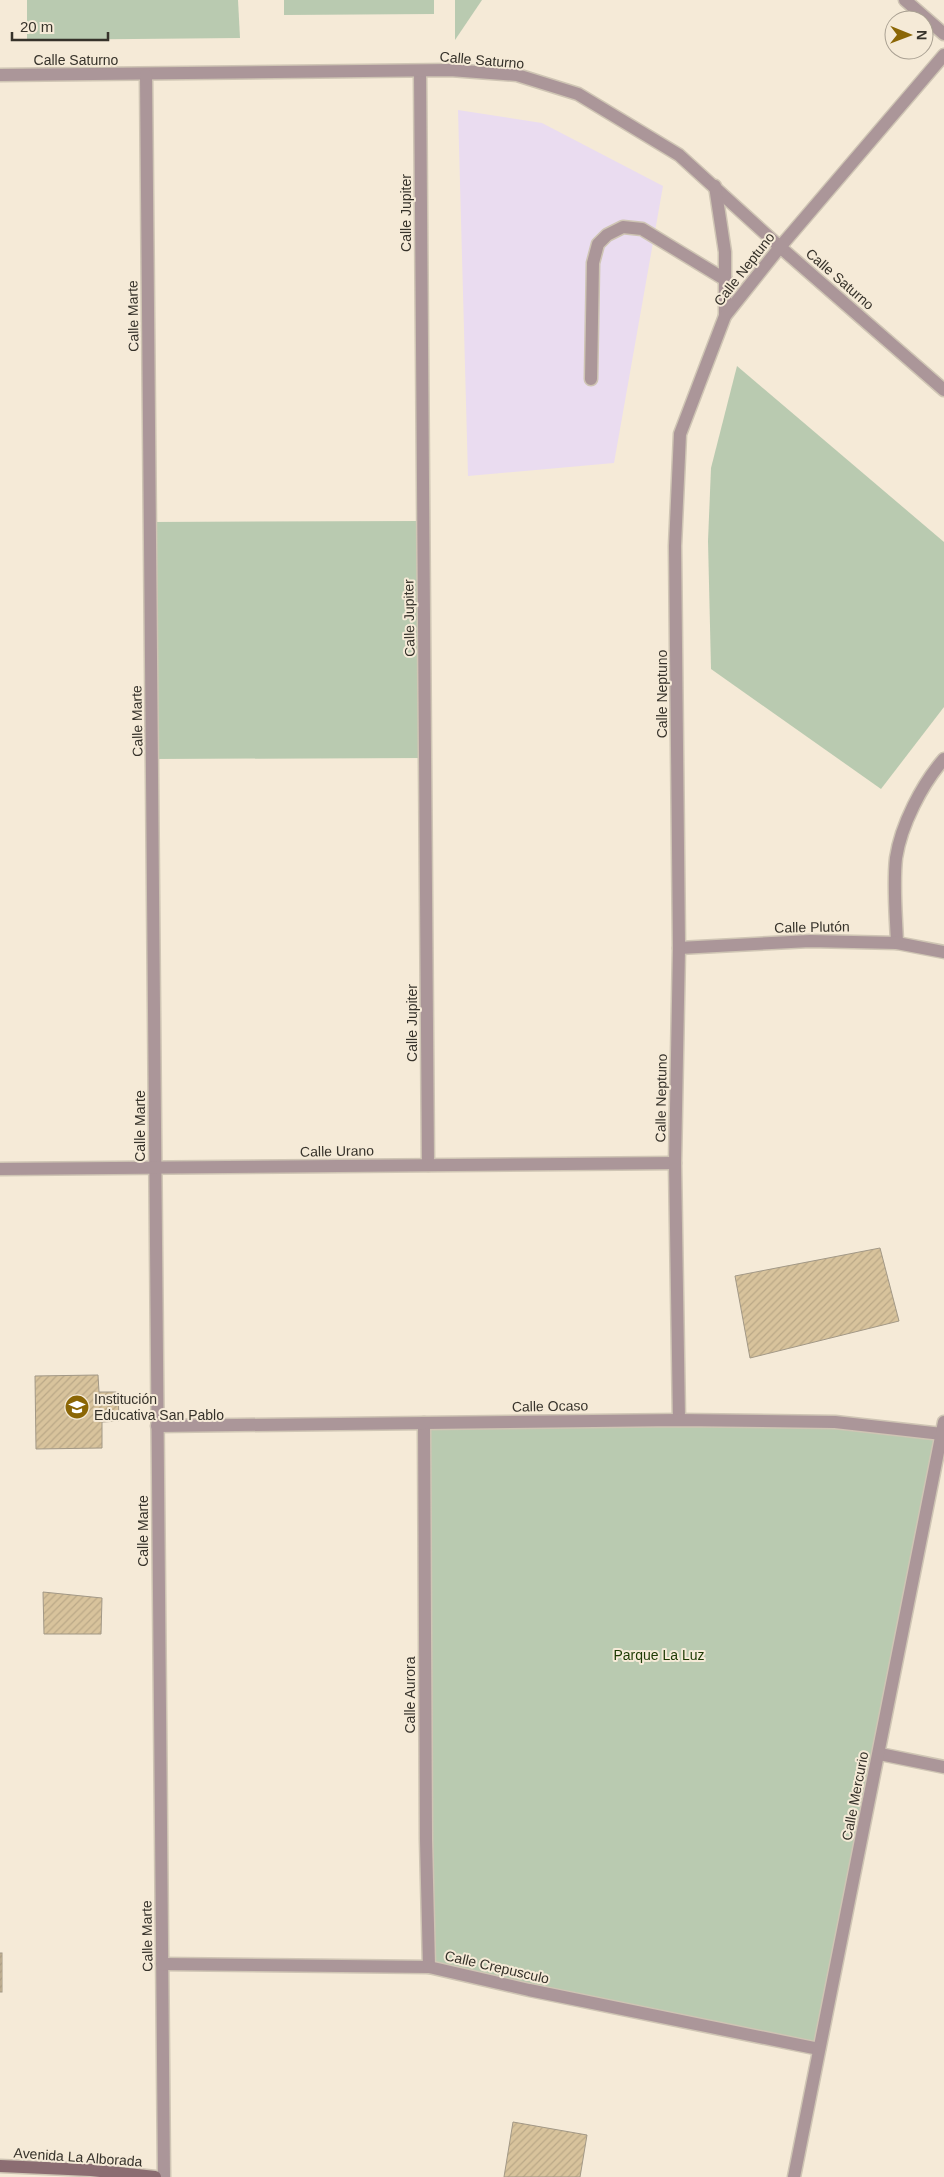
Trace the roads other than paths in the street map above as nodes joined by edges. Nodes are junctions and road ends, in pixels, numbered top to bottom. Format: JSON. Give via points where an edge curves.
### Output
{"nodes":[{"id":1,"x":905,"y":0,"type":"edge"},
{"id":2,"x":944,"y":34,"type":"edge"},
{"id":3,"x":944,"y":55,"type":"edge"},
{"id":4,"x":420,"y":71,"type":"junction"},
{"id":5,"x":0,"y":75,"type":"edge"},
{"id":6,"x":146,"y":75,"type":"junction"},
{"id":7,"x":715,"y":186,"type":"junction"},
{"id":8,"x":780,"y":247,"type":"junction"},
{"id":9,"x":726,"y":280,"type":"junction"},
{"id":10,"x":725,"y":316,"type":"junction"},
{"id":11,"x":591,"y":379,"type":"dead end"},
{"id":12,"x":944,"y":390,"type":"edge"},
{"id":13,"x":944,"y":759,"type":"edge"},
{"id":14,"x":897,"y":943,"type":"junction"},
{"id":15,"x":679,"y":948,"type":"junction"},
{"id":16,"x":944,"y":952,"type":"edge"},
{"id":17,"x":675,"y":1163,"type":"junction"},
{"id":18,"x":428,"y":1165,"type":"junction"},
{"id":19,"x":155,"y":1167,"type":"junction"},
{"id":20,"x":0,"y":1169,"type":"edge"},
{"id":21,"x":679,"y":1420,"type":"junction"},
{"id":22,"x":424,"y":1423,"type":"junction"},
{"id":23,"x":157,"y":1426,"type":"junction"},
{"id":24,"x":943,"y":1428,"type":"edge"},
{"id":25,"x":880,"y":1754,"type":"junction"},
{"id":26,"x":944,"y":1767,"type":"edge"},
{"id":27,"x":162,"y":1964,"type":"junction"},
{"id":28,"x":429,"y":1967,"type":"junction"},
{"id":29,"x":820,"y":2049,"type":"junction"},
{"id":30,"x":0,"y":2166,"type":"edge"},
{"id":31,"x":155,"y":2177,"type":"edge"},
{"id":32,"x":164,"y":2177,"type":"edge"},
{"id":33,"x":794,"y":2177,"type":"edge"}],
"edges":[{"from":1,"to":2,"type":"street"},
{"from":3,"to":8,"type":"street","name":"Calle Neptuno"},
{"from":4,"to":6,"type":"street","name":"Calle Saturno"},
{"from":4,"to":7,"type":"street","name":"Calle Saturno","via":[[517,75],[578,94],[679,155]]},
{"from":4,"to":18,"type":"street","name":"Calle Jupiter"},
{"from":5,"to":6,"type":"street","name":"Calle Saturno"},
{"from":6,"to":19,"type":"street","name":"Calle Marte"},
{"from":7,"to":8,"type":"street","name":"Calle Saturno"},
{"from":7,"to":9,"type":"street","via":[[726,252]]},
{"from":8,"to":10,"type":"street","name":"Calle Neptuno"},
{"from":8,"to":12,"type":"street","name":"Calle Saturno"},
{"from":9,"to":10,"type":"street"},
{"from":9,"to":11,"type":"street","via":[[642,229],[623,228],[607,235],[598,244],[593,263]]},
{"from":10,"to":15,"type":"street","name":"Calle Neptuno","via":[[680,434],[675,546]]},
{"from":13,"to":14,"type":"street","via":[[929,776],[910,814],[896,857]]},
{"from":14,"to":15,"type":"street","name":"Calle Plutón","via":[[810,940]]},
{"from":14,"to":16,"type":"street","name":"Calle Plutón"},
{"from":15,"to":17,"type":"street","name":"Calle Neptuno"},
{"from":17,"to":18,"type":"street","name":"Calle Urano"},
{"from":17,"to":21,"type":"street","name":"Calle Neptuno"},
{"from":18,"to":19,"type":"street","name":"Calle Urano"},
{"from":19,"to":20,"type":"street","name":"Calle Urano"},
{"from":19,"to":23,"type":"street","name":"Calle Marte"},
{"from":21,"to":22,"type":"street","name":"Calle Ocaso"},
{"from":21,"to":24,"type":"street","name":"Calle Ocaso","via":[[835,1422]]},
{"from":22,"to":23,"type":"street","name":"Calle Ocaso"},
{"from":22,"to":28,"type":"street","name":"Calle Aurora"},
{"from":23,"to":27,"type":"street","name":"Calle Marte"},
{"from":24,"to":25,"type":"street","name":"Calle Mercurio"},
{"from":25,"to":26,"type":"street"},
{"from":25,"to":29,"type":"street","name":"Calle Mercurio"},
{"from":27,"to":28,"type":"street","name":"Calle Crepusculo"},
{"from":27,"to":32,"type":"street","name":"Calle Marte"},
{"from":28,"to":29,"type":"street","name":"Calle Crepusculo"},
{"from":29,"to":33,"type":"street","name":"Calle Mercurio"},
{"from":30,"to":31,"type":"main road","name":"Avenida La Alborada"}]}
